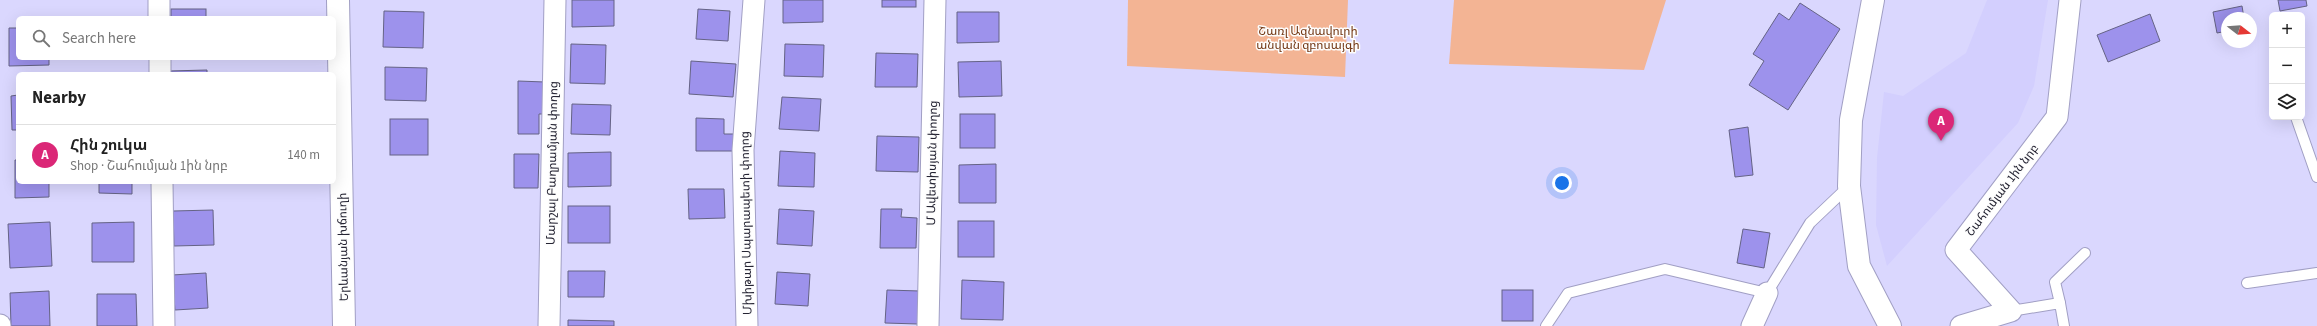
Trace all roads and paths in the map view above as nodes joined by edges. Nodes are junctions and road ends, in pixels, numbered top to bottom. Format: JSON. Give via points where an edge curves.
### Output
{"nodes":[{"id":1,"x":159,"y":0,"type":"edge"},
{"id":2,"x":338,"y":0,"type":"edge"},
{"id":3,"x":555,"y":0,"type":"edge"},
{"id":4,"x":754,"y":0,"type":"edge"},
{"id":5,"x":935,"y":0,"type":"edge"},
{"id":6,"x":1873,"y":0,"type":"edge"},
{"id":7,"x":2070,"y":0,"type":"edge"},
{"id":8,"x":160,"y":16,"type":"edge"},
{"id":9,"x":160,"y":60,"type":"edge"},
{"id":10,"x":160,"y":72,"type":"edge"},
{"id":11,"x":2297,"y":120,"type":"edge"},
{"id":12,"x":2317,"y":177,"type":"edge"},
{"id":13,"x":162,"y":184,"type":"edge"},
{"id":14,"x":1849,"y":186,"type":"junction"},
{"id":15,"x":2085,"y":253,"type":"dead end"},
{"id":16,"x":2317,"y":273,"type":"edge"},
{"id":17,"x":2248,"y":283,"type":"dead end"},
{"id":18,"x":1767,"y":293,"type":"junction"},
{"id":19,"x":2060,"y":303,"type":"junction"},
{"id":20,"x":2011,"y":311,"type":"junction"},
{"id":21,"x":164,"y":326,"type":"edge"},
{"id":22,"x":344,"y":326,"type":"edge"},
{"id":23,"x":549,"y":326,"type":"edge"},
{"id":24,"x":747,"y":326,"type":"edge"},
{"id":25,"x":928,"y":326,"type":"edge"},
{"id":26,"x":1546,"y":326,"type":"edge"},
{"id":27,"x":1752,"y":326,"type":"edge"},
{"id":28,"x":1890,"y":326,"type":"edge"},
{"id":29,"x":1961,"y":326,"type":"edge"},
{"id":30,"x":2064,"y":326,"type":"edge"}],
"edges":[{"from":1,"to":8,"type":"street"},
{"from":2,"to":22,"type":"main road","name":"Երևանյան խճուղի"},
{"from":3,"to":23,"type":"street","name":"Մարշալ Բաղրամյան փողոց"},
{"from":4,"to":24,"type":"street","name":"Մխիթար Սպարապետի փողոց","via":[[743,150]]},
{"from":5,"to":25,"type":"street","name":"Մ Ավետիսյան փողոց"},
{"from":6,"to":14,"type":"main road","via":[[1850,120]]},
{"from":7,"to":20,"type":"street","name":"Շահումյան 1ին նրբ","via":[[2057,117],[1956,250]]},
{"from":9,"to":10,"type":"street"},
{"from":11,"to":12,"type":"lane"},
{"from":13,"to":21,"type":"street"},
{"from":14,"to":18,"type":"lane","via":[[1810,223]]},
{"from":14,"to":28,"type":"main road","via":[[1859,266]]},
{"from":15,"to":19,"type":"lane","via":[[2055,282]]},
{"from":16,"to":17,"type":"lane"},
{"from":18,"to":26,"type":"lane","via":[[1665,269],[1568,293]]},
{"from":18,"to":27,"type":"street"},
{"from":19,"to":20,"type":"lane"},
{"from":19,"to":30,"type":"lane"},
{"from":20,"to":29,"type":"street"}]}
